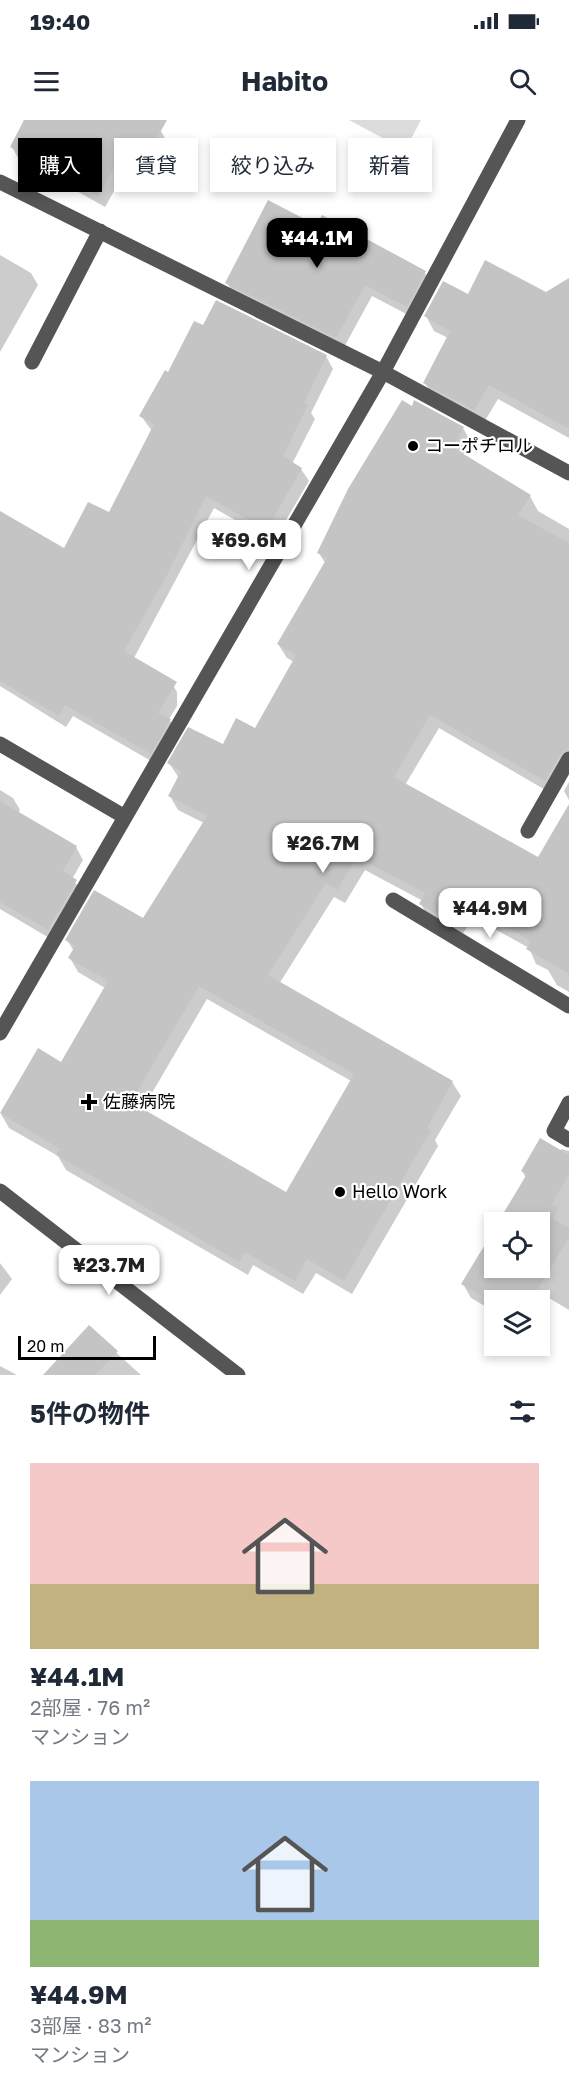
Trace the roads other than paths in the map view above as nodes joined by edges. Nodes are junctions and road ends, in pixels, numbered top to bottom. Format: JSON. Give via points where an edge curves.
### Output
{"nodes":[{"id":1,"x":518,"y":120,"type":"edge"},
{"id":2,"x":0,"y":182,"type":"edge"},
{"id":3,"x":100,"y":231,"type":"junction"},
{"id":4,"x":32,"y":362,"type":"dead end"},
{"id":5,"x":383,"y":372,"type":"junction"},
{"id":6,"x":569,"y":473,"type":"edge"},
{"id":7,"x":0,"y":744,"type":"edge"},
{"id":8,"x":569,"y":759,"type":"edge"},
{"id":9,"x":125,"y":817,"type":"junction"},
{"id":10,"x":528,"y":831,"type":"dead end"},
{"id":11,"x":393,"y":900,"type":"dead end"},
{"id":12,"x":569,"y":1006,"type":"edge"},
{"id":13,"x":0,"y":1033,"type":"edge"},
{"id":14,"x":569,"y":1103,"type":"edge"},
{"id":15,"x":569,"y":1140,"type":"edge"},
{"id":16,"x":0,"y":1191,"type":"edge"},
{"id":17,"x":238,"y":1375,"type":"edge"}],
"edges":[{"from":1,"to":5,"type":"street"},
{"from":2,"to":3,"type":"street"},
{"from":3,"to":4,"type":"street"},
{"from":3,"to":5,"type":"street"},
{"from":5,"to":6,"type":"street"},
{"from":5,"to":9,"type":"street"},
{"from":7,"to":9,"type":"street"},
{"from":8,"to":10,"type":"street"},
{"from":9,"to":13,"type":"street"},
{"from":11,"to":12,"type":"street"},
{"from":14,"to":15,"type":"street","via":[[554,1131]]},
{"from":16,"to":17,"type":"street"}]}
